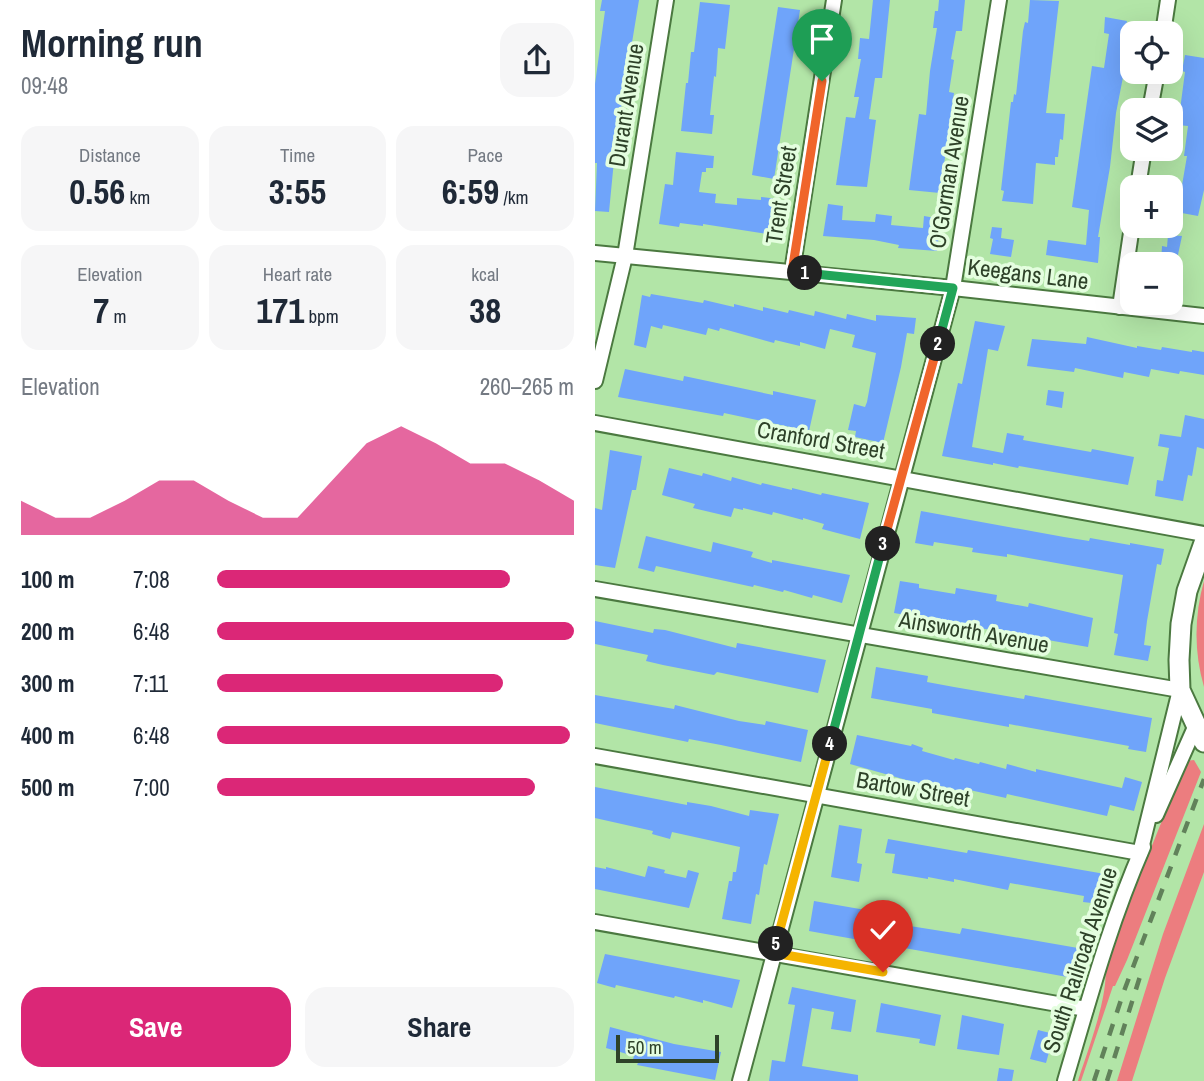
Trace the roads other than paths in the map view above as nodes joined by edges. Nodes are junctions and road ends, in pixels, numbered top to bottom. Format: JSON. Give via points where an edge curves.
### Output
{"nodes":[{"id":1,"x":666,"y":0,"type":"edge"},
{"id":2,"x":834,"y":0,"type":"edge"},
{"id":3,"x":999,"y":0,"type":"edge"},
{"id":4,"x":1168,"y":0,"type":"edge"},
{"id":5,"x":1165,"y":21,"type":"edge"},
{"id":6,"x":595,"y":253,"type":"edge"},
{"id":7,"x":625,"y":256,"type":"junction"},
{"id":8,"x":792,"y":272,"type":"junction"},
{"id":9,"x":953,"y":288,"type":"junction"},
{"id":10,"x":1120,"y":307,"type":"edge"},
{"id":11,"x":1183,"y":314,"type":"edge"},
{"id":12,"x":1204,"y":316,"type":"edge"},
{"id":13,"x":595,"y":381,"type":"edge"},
{"id":14,"x":595,"y":423,"type":"edge"},
{"id":15,"x":901,"y":477,"type":"junction"},
{"id":16,"x":1204,"y":534,"type":"edge"},
{"id":17,"x":1204,"y":543,"type":"edge"},
{"id":18,"x":595,"y":589,"type":"edge"},
{"id":19,"x":859,"y":636,"type":"junction"},
{"id":20,"x":1180,"y":690,"type":"junction"},
{"id":21,"x":1200,"y":733,"type":"edge"},
{"id":22,"x":595,"y":756,"type":"edge"},
{"id":23,"x":817,"y":795,"type":"junction"},
{"id":24,"x":1140,"y":853,"type":"junction"},
{"id":25,"x":595,"y":922,"type":"edge"},
{"id":26,"x":774,"y":953,"type":"junction"},
{"id":27,"x":1086,"y":1009,"type":"junction"},
{"id":28,"x":740,"y":1081,"type":"edge"},
{"id":29,"x":1065,"y":1081,"type":"edge"}],
"edges":[{"from":1,"to":7,"type":"street","name":"Durant Avenue"},
{"from":2,"to":8,"type":"street","name":"Trent Street"},
{"from":3,"to":9,"type":"street","name":"O'Gorman Avenue"},
{"from":4,"to":5,"type":"street"},
{"from":6,"to":7,"type":"street","name":"Keegans Lane"},
{"from":7,"to":8,"type":"street","name":"Keegans Lane"},
{"from":7,"to":13,"type":"street","name":"Durant Avenue"},
{"from":8,"to":9,"type":"street","name":"Keegans Lane"},
{"from":9,"to":10,"type":"street","name":"Keegans Lane"},
{"from":9,"to":15,"type":"street","name":"O'Gorman Avenue"},
{"from":11,"to":12,"type":"street","name":"Keegans Lane"},
{"from":14,"to":15,"type":"street","name":"Cranford Street"},
{"from":15,"to":16,"type":"street","name":"Cranford Street"},
{"from":15,"to":19,"type":"street","name":"O'Gorman Avenue"},
{"from":17,"to":20,"type":"main road","via":[[1181,624]]},
{"from":18,"to":19,"type":"street","name":"Ainsworth Avenue"},
{"from":19,"to":20,"type":"street","name":"Ainsworth Avenue"},
{"from":19,"to":23,"type":"street","name":"O'Gorman Avenue"},
{"from":20,"to":21,"type":"main road"},
{"from":20,"to":24,"type":"street","name":"South Railroad Avenue"},
{"from":21,"to":24,"type":"street","name":"South Railroad Avenue"},
{"from":22,"to":23,"type":"street","name":"Bartow Street"},
{"from":23,"to":24,"type":"street","name":"Bartow Street"},
{"from":23,"to":26,"type":"street","name":"O'Gorman Avenue"},
{"from":24,"to":27,"type":"street","name":"South Railroad Avenue","via":[[1116,910]]},
{"from":25,"to":26,"type":"street"},
{"from":26,"to":27,"type":"street"},
{"from":26,"to":28,"type":"street","name":"O'Gorman Avenue"},
{"from":27,"to":29,"type":"street","name":"South Railroad Avenue"}]}
